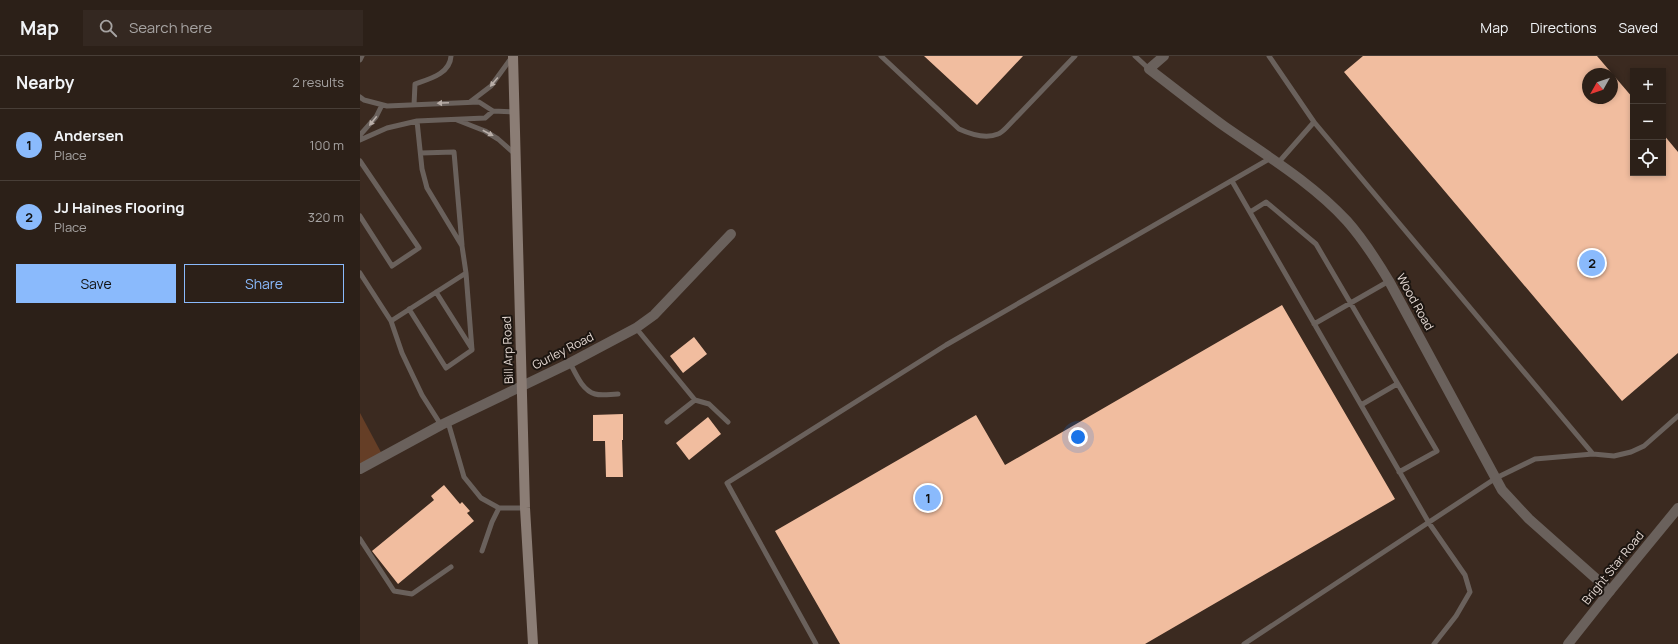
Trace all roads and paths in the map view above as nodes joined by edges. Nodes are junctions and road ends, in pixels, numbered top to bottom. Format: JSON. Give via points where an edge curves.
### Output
{"nodes":[{"id":1,"x":362,"y":56,"type":"edge"},
{"id":2,"x":451,"y":56,"type":"edge"},
{"id":3,"x":513,"y":56,"type":"edge"},
{"id":4,"x":881,"y":56,"type":"edge"},
{"id":5,"x":1075,"y":56,"type":"edge"},
{"id":6,"x":1135,"y":56,"type":"edge"},
{"id":7,"x":1164,"y":56,"type":"edge"},
{"id":8,"x":1270,"y":56,"type":"edge"},
{"id":9,"x":360,"y":60,"type":"edge"},
{"id":10,"x":1149,"y":69,"type":"junction"},
{"id":11,"x":360,"y":97,"type":"edge"},
{"id":12,"x":469,"y":102,"type":"junction"},
{"id":13,"x":382,"y":105,"type":"junction"},
{"id":14,"x":414,"y":105,"type":"junction"},
{"id":15,"x":493,"y":111,"type":"junction"},
{"id":16,"x":515,"y":112,"type":"junction"},
{"id":17,"x":454,"y":119,"type":"junction"},
{"id":18,"x":417,"y":121,"type":"junction"},
{"id":19,"x":1314,"y":122,"type":"junction"},
{"id":20,"x":360,"y":135,"type":"edge"},
{"id":21,"x":360,"y":140,"type":"edge"},
{"id":22,"x":421,"y":153,"type":"junction"},
{"id":23,"x":516,"y":156,"type":"junction"},
{"id":24,"x":1275,"y":160,"type":"junction"},
{"id":25,"x":360,"y":161,"type":"edge"},
{"id":26,"x":1232,"y":181,"type":"junction"},
{"id":27,"x":1250,"y":212,"type":"junction"},
{"id":28,"x":360,"y":216,"type":"edge"},
{"id":29,"x":731,"y":234,"type":"dead end"},
{"id":30,"x":462,"y":246,"type":"junction"},
{"id":31,"x":466,"y":273,"type":"junction"},
{"id":32,"x":360,"y":274,"type":"edge"},
{"id":33,"x":1389,"y":281,"type":"junction"},
{"id":34,"x":436,"y":292,"type":"junction"},
{"id":35,"x":1350,"y":303,"type":"junction"},
{"id":36,"x":409,"y":309,"type":"junction"},
{"id":37,"x":391,"y":320,"type":"junction"},
{"id":38,"x":1314,"y":324,"type":"junction"},
{"id":39,"x":636,"y":328,"type":"junction"},
{"id":40,"x":472,"y":350,"type":"junction"},
{"id":41,"x":570,"y":363,"type":"junction"},
{"id":42,"x":1398,"y":384,"type":"junction"},
{"id":43,"x":522,"y":386,"type":"junction"},
{"id":44,"x":618,"y":394,"type":"dead end"},
{"id":45,"x":695,"y":400,"type":"junction"},
{"id":46,"x":1361,"y":405,"type":"junction"},
{"id":47,"x":1678,"y":416,"type":"edge"},
{"id":48,"x":667,"y":422,"type":"dead end"},
{"id":49,"x":728,"y":422,"type":"dead end"},
{"id":50,"x":444,"y":423,"type":"junction"},
{"id":51,"x":1592,"y":454,"type":"junction"},
{"id":52,"x":360,"y":469,"type":"edge"},
{"id":53,"x":1400,"y":472,"type":"junction"},
{"id":54,"x":1496,"y":478,"type":"junction"},
{"id":55,"x":499,"y":508,"type":"junction"},
{"id":56,"x":525,"y":508,"type":"junction"},
{"id":57,"x":1678,"y":508,"type":"edge"},
{"id":58,"x":1429,"y":523,"type":"junction"},
{"id":59,"x":360,"y":539,"type":"edge"},
{"id":60,"x":482,"y":551,"type":"dead end"},
{"id":61,"x":451,"y":568,"type":"dead end"},
{"id":62,"x":1610,"y":591,"type":"junction"},
{"id":63,"x":533,"y":644,"type":"edge"},
{"id":64,"x":816,"y":644,"type":"edge"},
{"id":65,"x":1244,"y":644,"type":"edge"},
{"id":66,"x":1434,"y":644,"type":"edge"},
{"id":67,"x":1568,"y":644,"type":"edge"}],
"edges":[{"from":1,"to":9,"type":"lane"},
{"from":2,"to":14,"type":"lane","via":[[446,68],[438,75],[415,84]]},
{"from":3,"to":12,"type":"lane","one_way":true,"via":[[491,86]]},
{"from":3,"to":16,"type":"main road","name":"Bill Arp Road"},
{"from":4,"to":5,"type":"lane","via":[[959,129],[971,134],[984,135],[998,134],[1006,128]]},
{"from":6,"to":10,"type":"lane"},
{"from":7,"to":10,"type":"street"},
{"from":8,"to":19,"type":"lane"},
{"from":10,"to":24,"type":"street","name":"Wood Road","via":[[1223,125]]},
{"from":11,"to":13,"type":"lane"},
{"from":12,"to":14,"type":"lane","one_way":true},
{"from":12,"to":15,"type":"lane","via":[[480,102]]},
{"from":13,"to":14,"type":"lane"},
{"from":13,"to":20,"type":"lane","one_way":true,"via":[[376,117]]},
{"from":15,"to":16,"type":"lane"},
{"from":15,"to":17,"type":"lane","via":[[485,118]]},
{"from":16,"to":23,"type":"main road","name":"Bill Arp Road"},
{"from":17,"to":18,"type":"lane"},
{"from":17,"to":23,"type":"lane","one_way":true,"via":[[498,139]]},
{"from":18,"to":21,"type":"lane","via":[[387,128]]},
{"from":18,"to":22,"type":"lane"},
{"from":19,"to":24,"type":"lane"},
{"from":19,"to":51,"type":"lane"},
{"from":22,"to":30,"type":"lane","via":[[427,188]]},
{"from":22,"to":30,"type":"lane","via":[[454,152]]},
{"from":23,"to":43,"type":"main road","name":"Bill Arp Road"},
{"from":24,"to":26,"type":"lane"},
{"from":24,"to":33,"type":"street","name":"Wood Road","via":[[1319,194],[1348,222]]},
{"from":25,"to":28,"type":"lane","via":[[419,248],[392,266]]},
{"from":26,"to":27,"type":"lane"},
{"from":26,"to":64,"type":"lane","via":[[946,345],[727,483]]},
{"from":27,"to":35,"type":"lane","via":[[1266,202],[1316,244]]},
{"from":27,"to":38,"type":"lane"},
{"from":29,"to":39,"type":"street","name":"Gurley Road","via":[[654,315]]},
{"from":30,"to":31,"type":"lane"},
{"from":31,"to":34,"type":"lane"},
{"from":31,"to":40,"type":"lane"},
{"from":32,"to":37,"type":"lane"},
{"from":33,"to":35,"type":"lane"},
{"from":33,"to":54,"type":"street","name":"Wood Road"},
{"from":34,"to":36,"type":"lane"},
{"from":34,"to":40,"type":"lane"},
{"from":35,"to":38,"type":"lane"},
{"from":35,"to":42,"type":"lane"},
{"from":36,"to":37,"type":"lane"},
{"from":36,"to":40,"type":"lane","via":[[446,368]]},
{"from":37,"to":50,"type":"lane","via":[[402,353],[422,395]]},
{"from":38,"to":46,"type":"lane"},
{"from":39,"to":41,"type":"street","name":"Gurley Road"},
{"from":39,"to":45,"type":"lane"},
{"from":41,"to":43,"type":"street","name":"Gurley Road"},
{"from":41,"to":44,"type":"lane","via":[[588,390],[596,394]]},
{"from":42,"to":46,"type":"lane"},
{"from":42,"to":53,"type":"lane","via":[[1437,451]]},
{"from":43,"to":50,"type":"street","name":"Gurley Road"},
{"from":43,"to":56,"type":"main road","name":"Bill Arp Road"},
{"from":45,"to":48,"type":"lane"},
{"from":45,"to":49,"type":"lane","via":[[709,404]]},
{"from":46,"to":53,"type":"lane"},
{"from":47,"to":51,"type":"lane","via":[[1644,446],[1631,452],[1614,456]]},
{"from":50,"to":52,"type":"street","name":"Gurley Road"},
{"from":50,"to":55,"type":"lane","via":[[464,477],[481,498]]},
{"from":51,"to":54,"type":"lane","via":[[1535,459]]},
{"from":53,"to":58,"type":"lane"},
{"from":54,"to":58,"type":"lane"},
{"from":54,"to":62,"type":"street","name":"Wood Road","via":[[1502,490],[1529,519]]},
{"from":55,"to":56,"type":"lane"},
{"from":55,"to":60,"type":"lane"},
{"from":56,"to":63,"type":"main road","name":"Bill Arp Road"},
{"from":57,"to":62,"type":"street","name":"Bright Star Road"},
{"from":58,"to":65,"type":"lane"},
{"from":58,"to":66,"type":"lane","via":[[1465,575],[1470,592],[1456,616]]},
{"from":59,"to":61,"type":"lane","via":[[394,591],[412,594]]},
{"from":62,"to":67,"type":"street","name":"Bright Star Road"}]}
